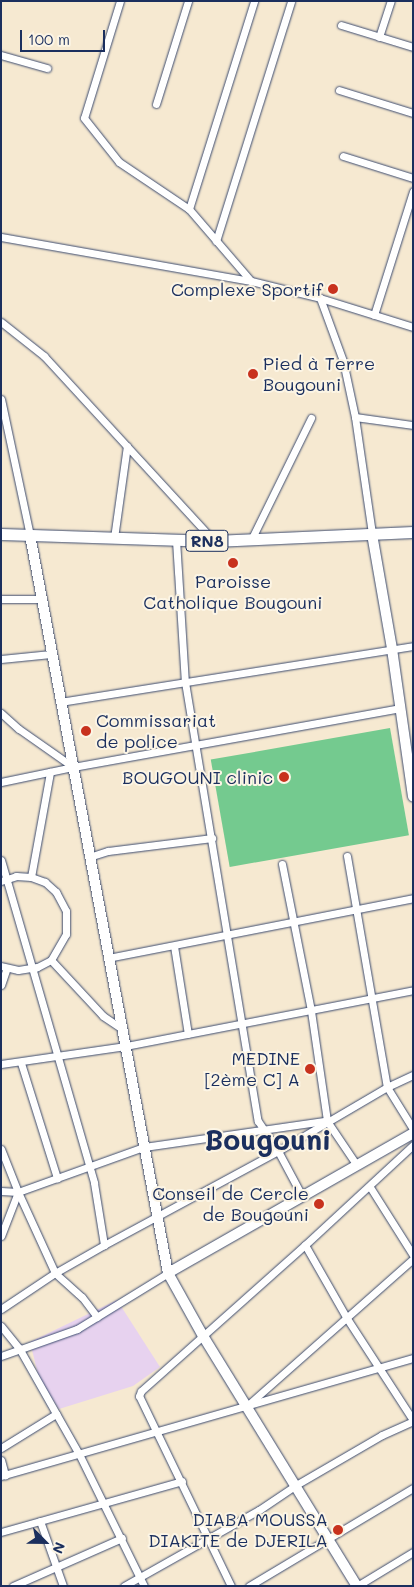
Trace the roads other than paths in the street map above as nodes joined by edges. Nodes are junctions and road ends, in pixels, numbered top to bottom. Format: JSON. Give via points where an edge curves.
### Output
{"nodes":[{"id":1,"x":120,"y":1,"type":"edge"},
{"id":2,"x":188,"y":1,"type":"edge"},
{"id":3,"x":254,"y":1,"type":"edge"},
{"id":4,"x":291,"y":1,"type":"edge"},
{"id":5,"x":391,"y":1,"type":"edge"},
{"id":6,"x":341,"y":25,"type":"dead end"},
{"id":7,"x":380,"y":37,"type":"junction"},
{"id":8,"x":413,"y":47,"type":"edge"},
{"id":9,"x":1,"y":55,"type":"edge"},
{"id":10,"x":47,"y":68,"type":"dead end"},
{"id":11,"x":339,"y":90,"type":"dead end"},
{"id":12,"x":156,"y":104,"type":"dead end"},
{"id":13,"x":413,"y":113,"type":"edge"},
{"id":14,"x":343,"y":156,"type":"dead end"},
{"id":15,"x":413,"y":178,"type":"edge"},
{"id":16,"x":413,"y":191,"type":"edge"},
{"id":17,"x":189,"y":209,"type":"junction"},
{"id":18,"x":1,"y":237,"type":"edge"},
{"id":19,"x":216,"y":241,"type":"junction"},
{"id":20,"x":251,"y":281,"type":"junction"},
{"id":21,"x":320,"y":298,"type":"junction"},
{"id":22,"x":374,"y":315,"type":"junction"},
{"id":23,"x":1,"y":322,"type":"edge"},
{"id":24,"x":413,"y":327,"type":"edge"},
{"id":25,"x":1,"y":399,"type":"edge"},
{"id":26,"x":355,"y":417,"type":"junction"},
{"id":27,"x":311,"y":418,"type":"dead end"},
{"id":28,"x":413,"y":425,"type":"edge"},
{"id":29,"x":127,"y":446,"type":"junction"},
{"id":30,"x":413,"y":532,"type":"edge"},
{"id":31,"x":1,"y":534,"type":"edge"},
{"id":32,"x":30,"y":534,"type":"junction"},
{"id":33,"x":372,"y":534,"type":"junction"},
{"id":34,"x":114,"y":538,"type":"junction"},
{"id":35,"x":176,"y":540,"type":"junction"},
{"id":36,"x":251,"y":540,"type":"junction"},
{"id":37,"x":214,"y":541,"type":"junction"},
{"id":38,"x":1,"y":599,"type":"edge"},
{"id":39,"x":42,"y":599,"type":"junction"},
{"id":40,"x":413,"y":646,"type":"edge"},
{"id":41,"x":392,"y":649,"type":"junction"},
{"id":42,"x":51,"y":654,"type":"junction"},
{"id":43,"x":1,"y":659,"type":"edge"},
{"id":44,"x":185,"y":682,"type":"junction"},
{"id":45,"x":60,"y":702,"type":"junction"},
{"id":46,"x":401,"y":708,"type":"junction"},
{"id":47,"x":1,"y":713,"type":"edge"},
{"id":48,"x":196,"y":744,"type":"junction"},
{"id":49,"x":73,"y":767,"type":"junction"},
{"id":50,"x":50,"y":772,"type":"junction"},
{"id":51,"x":1,"y":782,"type":"edge"},
{"id":52,"x":413,"y":797,"type":"edge"},
{"id":53,"x":212,"y":838,"type":"junction"},
{"id":54,"x":347,"y":856,"type":"dead end"},
{"id":55,"x":89,"y":857,"type":"junction"},
{"id":56,"x":1,"y":860,"type":"edge"},
{"id":57,"x":282,"y":864,"type":"dead end"},
{"id":58,"x":31,"y":877,"type":"junction"},
{"id":59,"x":4,"y":880,"type":"edge"},
{"id":60,"x":413,"y":898,"type":"edge"},
{"id":61,"x":358,"y":908,"type":"junction"},
{"id":62,"x":293,"y":922,"type":"junction"},
{"id":63,"x":228,"y":936,"type":"junction"},
{"id":64,"x":174,"y":946,"type":"junction"},
{"id":65,"x":108,"y":958,"type":"junction"},
{"id":66,"x":51,"y":960,"type":"junction"},
{"id":67,"x":4,"y":967,"type":"edge"},
{"id":68,"x":32,"y":968,"type":"junction"},
{"id":69,"x":1,"y":985,"type":"edge"},
{"id":70,"x":413,"y":990,"type":"edge"},
{"id":71,"x":372,"y":998,"type":"junction"},
{"id":72,"x":311,"y":1010,"type":"junction"},
{"id":73,"x":243,"y":1024,"type":"junction"},
{"id":74,"x":122,"y":1029,"type":"junction"},
{"id":75,"x":188,"y":1034,"type":"junction"},
{"id":76,"x":126,"y":1046,"type":"junction"},
{"id":77,"x":58,"y":1057,"type":"junction"},
{"id":78,"x":21,"y":1063,"type":"junction"},
{"id":79,"x":1,"y":1064,"type":"edge"},
{"id":80,"x":413,"y":1075,"type":"edge"},
{"id":81,"x":387,"y":1087,"type":"junction"},
{"id":82,"x":327,"y":1121,"type":"junction"},
{"id":83,"x":262,"y":1128,"type":"junction"},
{"id":84,"x":413,"y":1129,"type":"edge"},
{"id":85,"x":413,"y":1134,"type":"edge"},
{"id":86,"x":413,"y":1145,"type":"edge"},
{"id":87,"x":144,"y":1146,"type":"junction"},
{"id":88,"x":1,"y":1149,"type":"edge"},
{"id":89,"x":278,"y":1151,"type":"junction"},
{"id":90,"x":397,"y":1159,"type":"junction"},
{"id":91,"x":356,"y":1164,"type":"junction"},
{"id":92,"x":89,"y":1168,"type":"junction"},
{"id":93,"x":57,"y":1178,"type":"junction"},
{"id":94,"x":370,"y":1187,"type":"junction"},
{"id":95,"x":1,"y":1191,"type":"edge"},
{"id":96,"x":18,"y":1192,"type":"junction"},
{"id":97,"x":302,"y":1196,"type":"junction"},
{"id":98,"x":157,"y":1216,"type":"junction"},
{"id":99,"x":1,"y":1236,"type":"edge"},
{"id":100,"x":104,"y":1245,"type":"junction"},
{"id":101,"x":306,"y":1246,"type":"junction"},
{"id":102,"x":413,"y":1257,"type":"edge"},
{"id":103,"x":55,"y":1273,"type":"junction"},
{"id":104,"x":168,"y":1273,"type":"junction"},
{"id":105,"x":1,"y":1309,"type":"edge"},
{"id":106,"x":97,"y":1317,"type":"junction"},
{"id":107,"x":346,"y":1317,"type":"junction"},
{"id":108,"x":1,"y":1326,"type":"edge"},
{"id":109,"x":203,"y":1336,"type":"junction"},
{"id":110,"x":19,"y":1348,"type":"junction"},
{"id":111,"x":1,"y":1356,"type":"edge"},
{"id":112,"x":413,"y":1358,"type":"edge"},
{"id":113,"x":380,"y":1368,"type":"junction"},
{"id":114,"x":247,"y":1406,"type":"junction"},
{"id":115,"x":56,"y":1414,"type":"junction"},
{"id":116,"x":413,"y":1421,"type":"edge"},
{"id":117,"x":158,"y":1431,"type":"junction"},
{"id":118,"x":1,"y":1448,"type":"edge"},
{"id":119,"x":79,"y":1454,"type":"junction"},
{"id":120,"x":1,"y":1460,"type":"edge"},
{"id":121,"x":3,"y":1475,"type":"edge"},
{"id":122,"x":182,"y":1481,"type":"junction"},
{"id":123,"x":296,"y":1485,"type":"junction"},
{"id":124,"x":413,"y":1488,"type":"edge"},
{"id":125,"x":105,"y":1504,"type":"junction"},
{"id":126,"x":40,"y":1522,"type":"junction"},
{"id":127,"x":1,"y":1532,"type":"edge"},
{"id":128,"x":122,"y":1538,"type":"junction"},
{"id":129,"x":328,"y":1538,"type":"junction"},
{"id":130,"x":209,"y":1539,"type":"junction"},
{"id":131,"x":413,"y":1552,"type":"edge"},
{"id":132,"x":56,"y":1567,"type":"junction"},
{"id":133,"x":140,"y":1576,"type":"junction"},
{"id":134,"x":12,"y":1586,"type":"edge"},
{"id":135,"x":63,"y":1586,"type":"edge"},
{"id":136,"x":124,"y":1586,"type":"edge"},
{"id":137,"x":144,"y":1586,"type":"edge"},
{"id":138,"x":231,"y":1586,"type":"edge"},
{"id":139,"x":249,"y":1586,"type":"edge"},
{"id":140,"x":357,"y":1586,"type":"edge"}],
"edges":[{"from":1,"to":17,"type":"street","via":[[84,118],[119,162]]},
{"from":2,"to":12,"type":"street"},
{"from":3,"to":17,"type":"street"},
{"from":4,"to":19,"type":"street"},
{"from":5,"to":7,"type":"street"},
{"from":6,"to":7,"type":"street"},
{"from":7,"to":8,"type":"street"},
{"from":9,"to":10,"type":"street"},
{"from":11,"to":13,"type":"street"},
{"from":14,"to":15,"type":"street"},
{"from":16,"to":22,"type":"street"},
{"from":17,"to":19,"type":"street"},
{"from":18,"to":20,"type":"street"},
{"from":19,"to":20,"type":"street"},
{"from":20,"to":21,"type":"street"},
{"from":21,"to":22,"type":"street"},
{"from":21,"to":26,"type":"street","via":[[343,362]]},
{"from":22,"to":24,"type":"street"},
{"from":23,"to":29,"type":"street","via":[[44,356]]},
{"from":25,"to":32,"type":"street"},
{"from":26,"to":28,"type":"street"},
{"from":26,"to":33,"type":"street"},
{"from":27,"to":36,"type":"street"},
{"from":29,"to":34,"type":"street"},
{"from":29,"to":37,"type":"street"},
{"from":30,"to":33,"type":"main road","number":"RN8"},
{"from":31,"to":32,"type":"main road","number":"RN8"},
{"from":32,"to":34,"type":"main road","number":"RN8"},
{"from":32,"to":39,"type":"street"},
{"from":33,"to":36,"type":"main road","number":"RN8"},
{"from":33,"to":41,"type":"street"},
{"from":34,"to":35,"type":"main road","number":"RN8"},
{"from":35,"to":37,"type":"main road","number":"RN8"},
{"from":35,"to":44,"type":"street"},
{"from":36,"to":37,"type":"main road","number":"RN8"},
{"from":38,"to":39,"type":"street"},
{"from":39,"to":42,"type":"street"},
{"from":40,"to":41,"type":"street"},
{"from":41,"to":44,"type":"street"},
{"from":41,"to":46,"type":"street"},
{"from":42,"to":43,"type":"street"},
{"from":42,"to":45,"type":"street"},
{"from":44,"to":45,"type":"street"},
{"from":44,"to":48,"type":"street"},
{"from":45,"to":49,"type":"street"},
{"from":46,"to":48,"type":"street"},
{"from":46,"to":52,"type":"street"},
{"from":47,"to":49,"type":"street"},
{"from":48,"to":49,"type":"street"},
{"from":48,"to":53,"type":"street"},
{"from":49,"to":50,"type":"street"},
{"from":49,"to":55,"type":"street"},
{"from":50,"to":51,"type":"street"},
{"from":50,"to":58,"type":"street"},
{"from":53,"to":55,"type":"street","via":[[108,851]]},
{"from":53,"to":63,"type":"street"},
{"from":54,"to":61,"type":"street"},
{"from":55,"to":65,"type":"street"},
{"from":56,"to":59,"type":"street"},
{"from":57,"to":62,"type":"street"},
{"from":58,"to":59,"type":"street","via":[[16,876]]},
{"from":58,"to":66,"type":"street","via":[[45,882],[56,892],[66,911],[66,934]]},
{"from":59,"to":68,"type":"street"},
{"from":60,"to":61,"type":"street"},
{"from":61,"to":62,"type":"street"},
{"from":61,"to":71,"type":"street"},
{"from":62,"to":63,"type":"street"},
{"from":62,"to":72,"type":"street"},
{"from":63,"to":64,"type":"street"},
{"from":63,"to":73,"type":"street"},
{"from":64,"to":65,"type":"street"},
{"from":64,"to":75,"type":"street"},
{"from":65,"to":74,"type":"street"},
{"from":66,"to":68,"type":"street"},
{"from":66,"to":74,"type":"street","via":[[103,1016]]},
{"from":67,"to":68,"type":"street"},
{"from":67,"to":69,"type":"street"},
{"from":68,"to":77,"type":"street"},
{"from":70,"to":71,"type":"street"},
{"from":71,"to":72,"type":"street"},
{"from":71,"to":81,"type":"street"},
{"from":72,"to":73,"type":"street"},
{"from":72,"to":82,"type":"street"},
{"from":73,"to":75,"type":"street"},
{"from":73,"to":83,"type":"street","via":[[258,1121]]},
{"from":74,"to":76,"type":"street"},
{"from":75,"to":76,"type":"street"},
{"from":76,"to":77,"type":"street"},
{"from":76,"to":87,"type":"street"},
{"from":77,"to":78,"type":"street"},
{"from":77,"to":92,"type":"street"},
{"from":78,"to":79,"type":"street"},
{"from":78,"to":93,"type":"street"},
{"from":80,"to":81,"type":"street"},
{"from":81,"to":82,"type":"street"},
{"from":81,"to":84,"type":"street"},
{"from":82,"to":83,"type":"street"},
{"from":82,"to":89,"type":"street"},
{"from":82,"to":91,"type":"street"},
{"from":83,"to":87,"type":"street"},
{"from":83,"to":89,"type":"street"},
{"from":85,"to":90,"type":"street"},
{"from":85,"to":91,"type":"street"},
{"from":86,"to":90,"type":"street"},
{"from":87,"to":92,"type":"street"},
{"from":87,"to":98,"type":"street"},
{"from":88,"to":96,"type":"street"},
{"from":89,"to":97,"type":"street"},
{"from":89,"to":98,"type":"street"},
{"from":90,"to":94,"type":"street"},
{"from":91,"to":97,"type":"street"},
{"from":92,"to":93,"type":"street"},
{"from":92,"to":100,"type":"street"},
{"from":93,"to":96,"type":"street"},
{"from":94,"to":101,"type":"street"},
{"from":94,"to":102,"type":"street"},
{"from":95,"to":96,"type":"street"},
{"from":96,"to":99,"type":"street"},
{"from":96,"to":103,"type":"street"},
{"from":97,"to":104,"type":"street"},
{"from":98,"to":100,"type":"street"},
{"from":98,"to":104,"type":"street"},
{"from":100,"to":103,"type":"street"},
{"from":101,"to":107,"type":"street"},
{"from":101,"to":109,"type":"street"},
{"from":102,"to":107,"type":"street"},
{"from":103,"to":105,"type":"street"},
{"from":103,"to":106,"type":"street"},
{"from":104,"to":106,"type":"street"},
{"from":104,"to":109,"type":"street"},
{"from":106,"to":110,"type":"street","via":[[77,1329]]},
{"from":107,"to":113,"type":"street"},
{"from":107,"to":114,"type":"street"},
{"from":108,"to":110,"type":"street"},
{"from":109,"to":114,"type":"street"},
{"from":109,"to":117,"type":"street","via":[[141,1390],[139,1396]]},
{"from":110,"to":111,"type":"street"},
{"from":110,"to":115,"type":"street"},
{"from":112,"to":113,"type":"street"},
{"from":113,"to":114,"type":"street"},
{"from":113,"to":116,"type":"street"},
{"from":114,"to":117,"type":"street"},
{"from":114,"to":123,"type":"street"},
{"from":115,"to":118,"type":"street"},
{"from":115,"to":119,"type":"street"},
{"from":116,"to":123,"type":"street","via":[[382,1434]]},
{"from":117,"to":119,"type":"street"},
{"from":117,"to":122,"type":"street"},
{"from":119,"to":121,"type":"street"},
{"from":119,"to":125,"type":"street"},
{"from":120,"to":121,"type":"street"},
{"from":122,"to":125,"type":"street"},
{"from":122,"to":130,"type":"street"},
{"from":123,"to":129,"type":"street"},
{"from":123,"to":130,"type":"street"},
{"from":124,"to":129,"type":"street"},
{"from":125,"to":126,"type":"street"},
{"from":125,"to":128,"type":"street"},
{"from":126,"to":127,"type":"street"},
{"from":126,"to":132,"type":"street"},
{"from":128,"to":132,"type":"street"},
{"from":128,"to":133,"type":"street"},
{"from":129,"to":139,"type":"street"},
{"from":129,"to":140,"type":"street"},
{"from":130,"to":133,"type":"street"},
{"from":130,"to":138,"type":"street"},
{"from":131,"to":140,"type":"street"},
{"from":132,"to":134,"type":"street"},
{"from":132,"to":135,"type":"street"},
{"from":133,"to":136,"type":"street"},
{"from":133,"to":137,"type":"street"}]}
